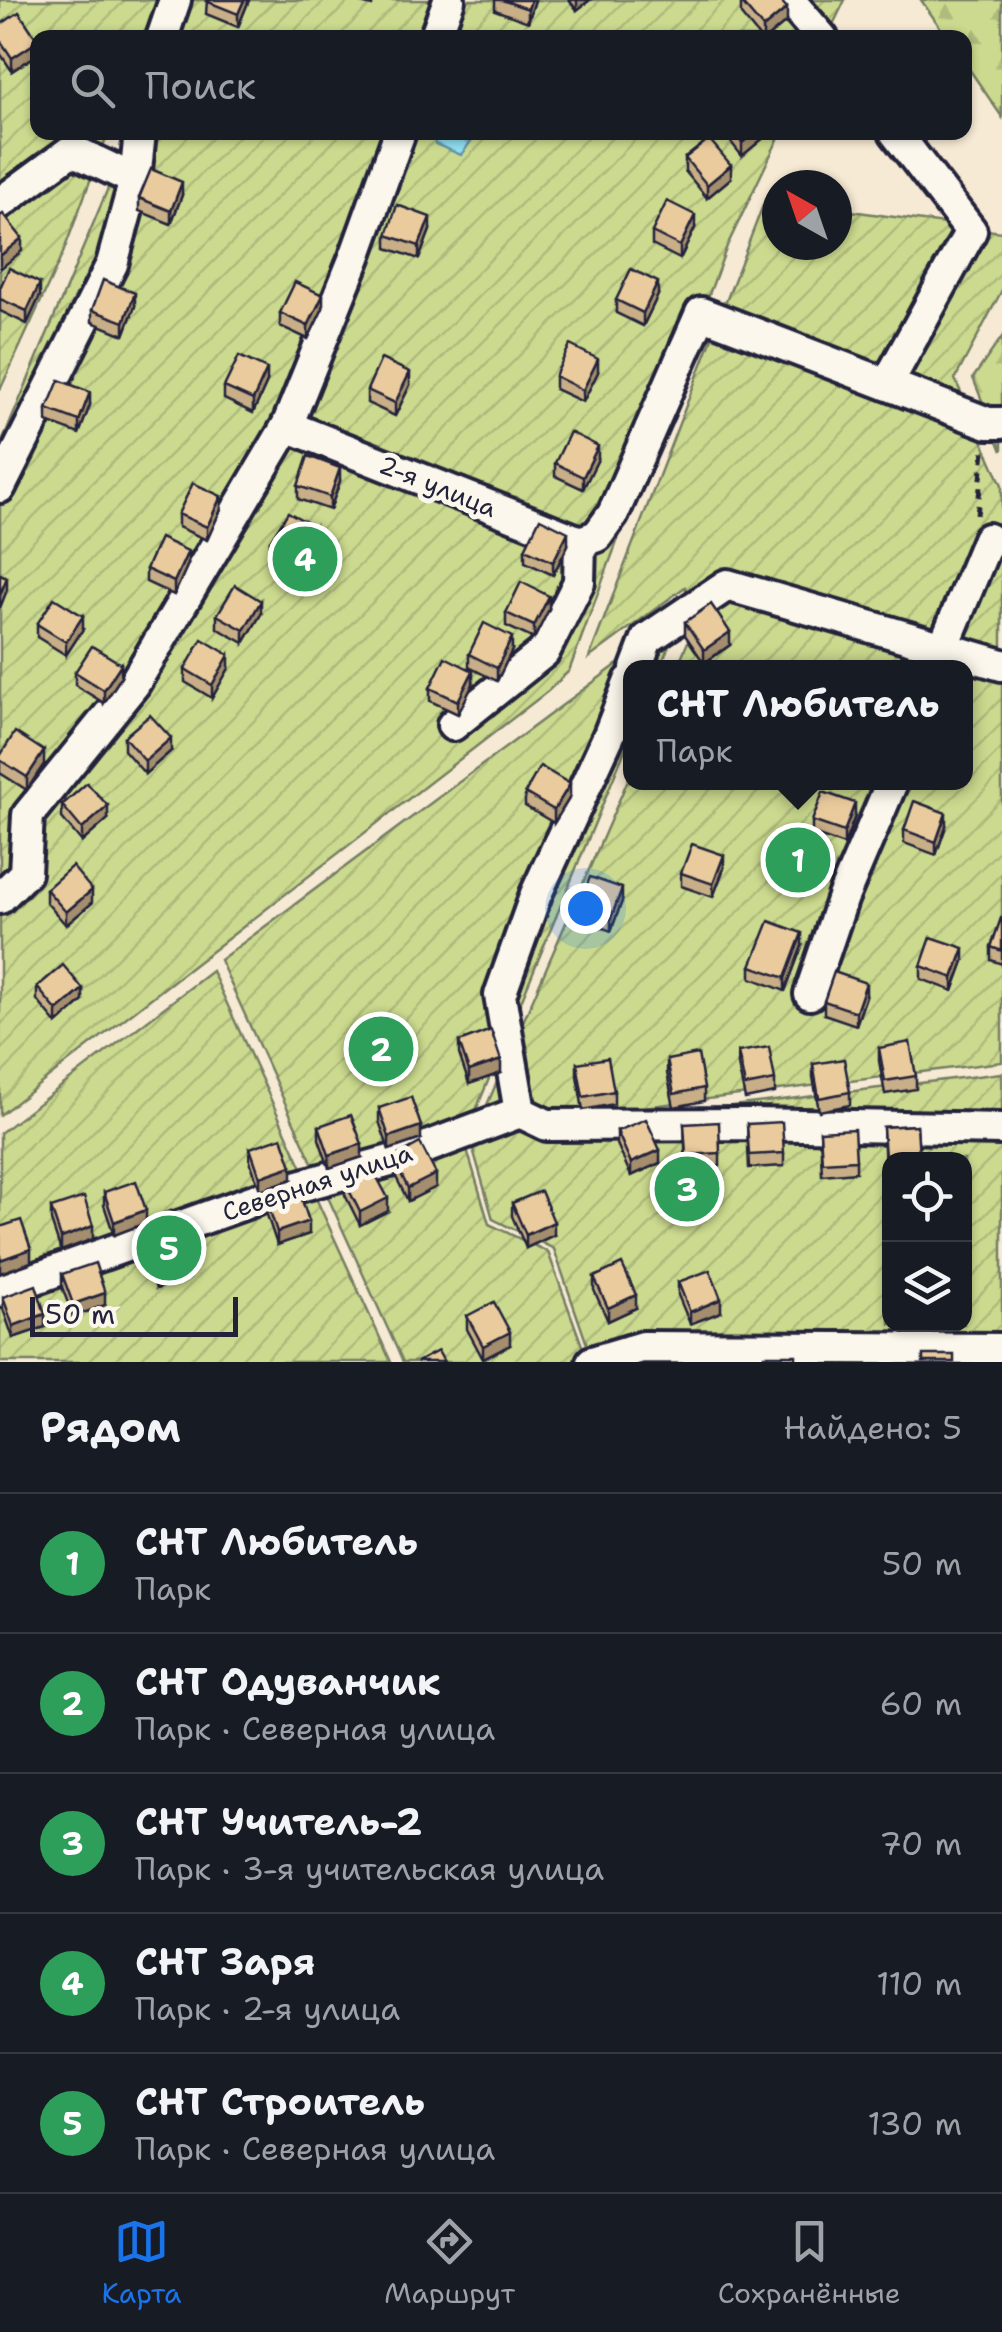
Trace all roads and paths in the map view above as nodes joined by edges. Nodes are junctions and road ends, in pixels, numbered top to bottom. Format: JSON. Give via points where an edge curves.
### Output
{"nodes":[{"id":1,"x":175,"y":0,"type":"edge"},
{"id":2,"x":449,"y":0,"type":"edge"},
{"id":3,"x":788,"y":0,"type":"edge"},
{"id":4,"x":165,"y":30,"type":"edge"},
{"id":5,"x":438,"y":30,"type":"edge"},
{"id":6,"x":815,"y":30,"type":"edge"},
{"id":7,"x":139,"y":140,"type":"edge"},
{"id":8,"x":397,"y":140,"type":"edge"},
{"id":9,"x":901,"y":140,"type":"edge"},
{"id":10,"x":135,"y":180,"type":"junction"},
{"id":11,"x":0,"y":203,"type":"edge"},
{"id":12,"x":887,"y":384,"type":"junction"},
{"id":13,"x":995,"y":423,"type":"edge"},
{"id":14,"x":287,"y":426,"type":"junction"},
{"id":15,"x":0,"y":487,"type":"edge"},
{"id":16,"x":988,"y":540,"type":"joint"},
{"id":17,"x":580,"y":542,"type":"junction"},
{"id":18,"x":939,"y":658,"type":"edge"},
{"id":19,"x":639,"y":660,"type":"edge"},
{"id":20,"x":973,"y":662,"type":"edge"},
{"id":21,"x":1002,"y":665,"type":"edge"},
{"id":22,"x":623,"y":700,"type":"edge"},
{"id":23,"x":453,"y":724,"type":"dead end"},
{"id":24,"x":889,"y":790,"type":"edge"},
{"id":25,"x":0,"y":898,"type":"edge"},
{"id":26,"x":810,"y":994,"type":"dead end"},
{"id":27,"x":520,"y":1112,"type":"junction"},
{"id":28,"x":1002,"y":1129,"type":"edge"},
{"id":29,"x":0,"y":1291,"type":"edge"},
{"id":30,"x":1002,"y":1350,"type":"edge"},
{"id":31,"x":592,"y":1362,"type":"edge"}],
"edges":[{"from":1,"to":4,"type":"street"},
{"from":2,"to":5,"type":"street"},
{"from":3,"to":6,"type":"street"},
{"from":7,"to":10,"type":"street"},
{"from":8,"to":14,"type":"street"},
{"from":9,"to":12,"type":"street","via":[[971,231]]},
{"from":10,"to":11,"type":"street","via":[[72,150]]},
{"from":10,"to":15,"type":"street","via":[[112,264]]},
{"from":12,"to":13,"type":"street"},
{"from":12,"to":17,"type":"street","via":[[701,313],[613,514],[597,536]]},
{"from":13,"to":16,"type":"path","via":[[976,518]]},
{"from":14,"to":17,"type":"street","name":"2-я улица"},
{"from":14,"to":25,"type":"street","via":[[134,684],[28,815],[25,873]]},
{"from":16,"to":18,"type":"street"},
{"from":17,"to":23,"type":"street","via":[[579,582],[544,652]]},
{"from":18,"to":19,"type":"street","via":[[727,586],[648,640]]},
{"from":20,"to":21,"type":"street"},
{"from":22,"to":27,"type":"street","via":[[536,894],[500,995]]},
{"from":24,"to":26,"type":"street"},
{"from":27,"to":28,"type":"street","via":[[547,1125]]},
{"from":27,"to":29,"type":"street","name":"Северная улица"},
{"from":30,"to":31,"type":"street","via":[[642,1347]]}]}
